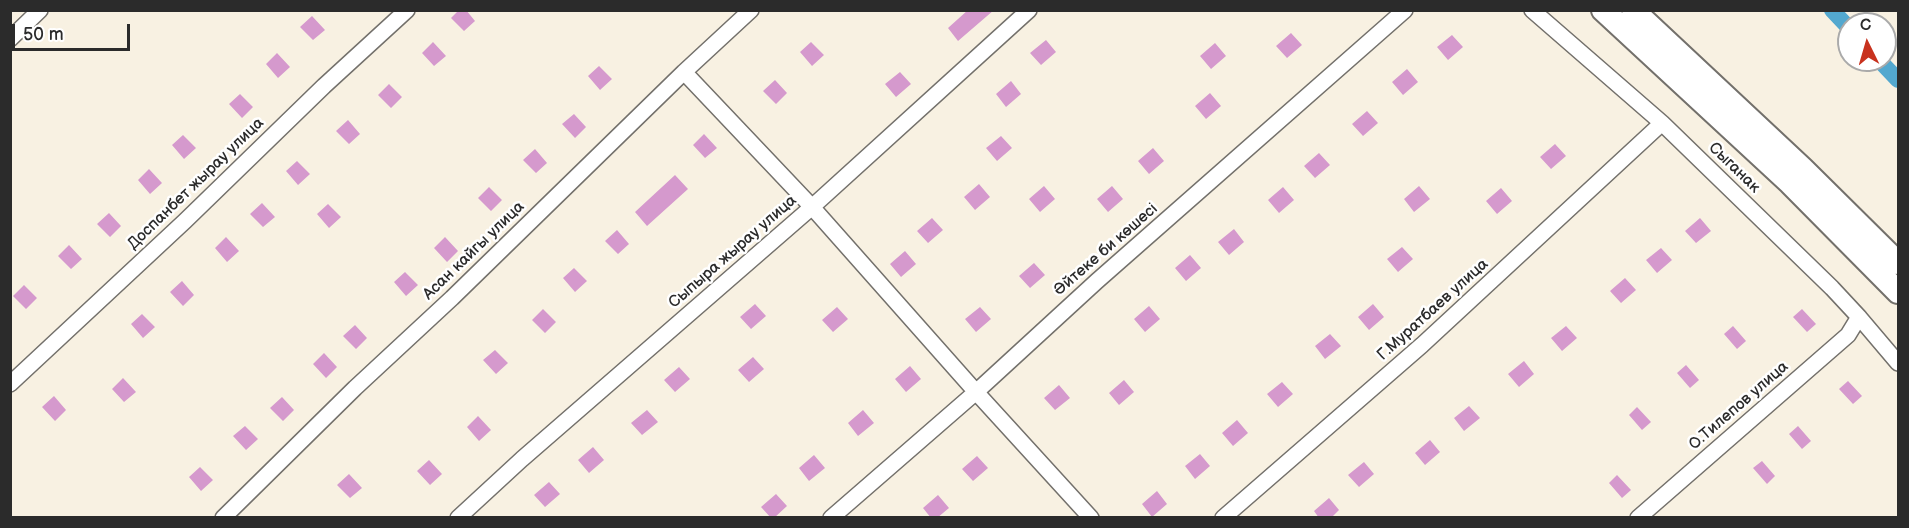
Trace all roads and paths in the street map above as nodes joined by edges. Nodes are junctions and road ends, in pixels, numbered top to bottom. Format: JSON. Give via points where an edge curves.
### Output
{"nodes":[{"id":1,"x":40,"y":10,"type":"edge"},
{"id":2,"x":407,"y":10,"type":"edge"},
{"id":3,"x":751,"y":10,"type":"edge"},
{"id":4,"x":1029,"y":10,"type":"edge"},
{"id":5,"x":1405,"y":10,"type":"edge"},
{"id":6,"x":1532,"y":10,"type":"edge"},
{"id":7,"x":1603,"y":10,"type":"edge"},
{"id":8,"x":1633,"y":10,"type":"edge"},
{"id":9,"x":10,"y":39,"type":"edge"},
{"id":10,"x":684,"y":72,"type":"junction"},
{"id":11,"x":1662,"y":123,"type":"junction"},
{"id":12,"x":812,"y":207,"type":"junction"},
{"id":13,"x":1899,"y":264,"type":"edge"},
{"id":14,"x":1899,"y":292,"type":"edge"},
{"id":15,"x":1859,"y":317,"type":"junction"},
{"id":16,"x":1899,"y":363,"type":"edge"},
{"id":17,"x":10,"y":384,"type":"edge"},
{"id":18,"x":976,"y":392,"type":"junction"},
{"id":19,"x":223,"y":518,"type":"edge"},
{"id":20,"x":458,"y":518,"type":"edge"},
{"id":21,"x":831,"y":518,"type":"edge"},
{"id":22,"x":1091,"y":518,"type":"edge"},
{"id":23,"x":1223,"y":518,"type":"edge"},
{"id":24,"x":1638,"y":518,"type":"edge"}],
"edges":[{"from":1,"to":9,"type":"street"},
{"from":2,"to":17,"type":"street","name":"Доспанбет жырау улица"},
{"from":3,"to":10,"type":"street","name":"Асан кайгы улица"},
{"from":4,"to":12,"type":"street","name":"Сыпыра жырау улица"},
{"from":5,"to":18,"type":"street","name":"Әйтеке би көшесі"},
{"from":6,"to":11,"type":"street","name":"Сыганак"},
{"from":7,"to":14,"type":"highway","via":[[1790,183]]},
{"from":8,"to":13,"type":"highway"},
{"from":10,"to":12,"type":"street"},
{"from":10,"to":19,"type":"street","name":"Асан кайгы улица"},
{"from":11,"to":15,"type":"street","name":"Сыганак"},
{"from":11,"to":23,"type":"street","name":"Г.Муратбаев улица","via":[[1422,345]]},
{"from":12,"to":18,"type":"street"},
{"from":12,"to":20,"type":"street","name":"Сыпыра жырау улица"},
{"from":15,"to":16,"type":"street","name":"Сыганак"},
{"from":15,"to":24,"type":"street","name":"О.Тилепов улица","via":[[1848,334]]},
{"from":18,"to":21,"type":"street","name":"Әйтеке би көшесі"},
{"from":18,"to":22,"type":"street"}]}
